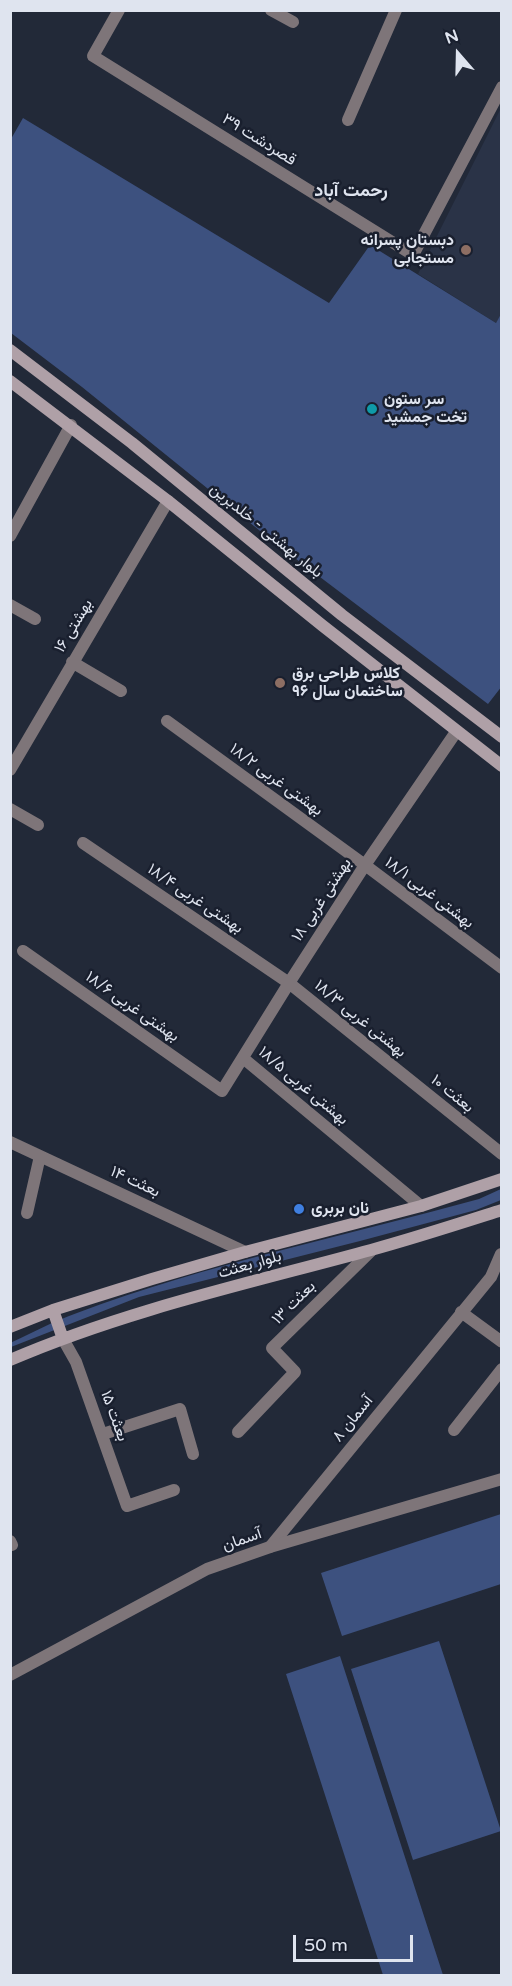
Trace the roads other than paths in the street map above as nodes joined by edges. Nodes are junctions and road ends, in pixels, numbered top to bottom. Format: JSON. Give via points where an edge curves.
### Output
{"nodes":[{"id":1,"x":119,"y":10,"type":"edge"},
{"id":2,"x":271,"y":10,"type":"edge"},
{"id":3,"x":396,"y":10,"type":"edge"},
{"id":4,"x":293,"y":22,"type":"dead end"},
{"id":5,"x":501,"y":87,"type":"edge"},
{"id":6,"x":348,"y":120,"type":"dead end"},
{"id":7,"x":10,"y":350,"type":"edge"},
{"id":8,"x":10,"y":381,"type":"edge"},
{"id":9,"x":71,"y":425,"type":"junction"},
{"id":10,"x":168,"y":501,"type":"junction"},
{"id":11,"x":10,"y":536,"type":"edge"},
{"id":12,"x":10,"y":605,"type":"edge"},
{"id":13,"x":35,"y":620,"type":"dead end"},
{"id":14,"x":72,"y":662,"type":"junction"},
{"id":15,"x":121,"y":691,"type":"dead end"},
{"id":16,"x":167,"y":721,"type":"dead end"},
{"id":17,"x":456,"y":732,"type":"junction"},
{"id":18,"x":501,"y":737,"type":"edge"},
{"id":19,"x":501,"y":766,"type":"edge"},
{"id":20,"x":10,"y":770,"type":"edge"},
{"id":21,"x":10,"y":808,"type":"edge"},
{"id":22,"x":38,"y":825,"type":"dead end"},
{"id":23,"x":83,"y":843,"type":"dead end"},
{"id":24,"x":365,"y":866,"type":"junction"},
{"id":25,"x":23,"y":951,"type":"dead end"},
{"id":26,"x":501,"y":968,"type":"edge"},
{"id":27,"x":289,"y":983,"type":"junction"},
{"id":28,"x":243,"y":1058,"type":"junction"},
{"id":29,"x":411,"y":1082,"type":"joint"},
{"id":30,"x":222,"y":1091,"type":"joint"},
{"id":31,"x":10,"y":1142,"type":"edge"},
{"id":32,"x":501,"y":1154,"type":"edge"},
{"id":33,"x":40,"y":1156,"type":"junction"},
{"id":34,"x":501,"y":1179,"type":"edge"},
{"id":35,"x":421,"y":1206,"type":"junction"},
{"id":36,"x":501,"y":1210,"type":"edge"},
{"id":37,"x":27,"y":1213,"type":"dead end"},
{"id":38,"x":371,"y":1251,"type":"junction"},
{"id":39,"x":245,"y":1252,"type":"junction"},
{"id":40,"x":501,"y":1254,"type":"edge"},
{"id":41,"x":53,"y":1310,"type":"junction"},
{"id":42,"x":461,"y":1312,"type":"junction"},
{"id":43,"x":10,"y":1327,"type":"edge"},
{"id":44,"x":63,"y":1339,"type":"junction"},
{"id":45,"x":501,"y":1342,"type":"edge"},
{"id":46,"x":10,"y":1360,"type":"edge"},
{"id":47,"x":501,"y":1369,"type":"edge"},
{"id":48,"x":454,"y":1430,"type":"dead end"},
{"id":49,"x":238,"y":1432,"type":"dead end"},
{"id":50,"x":103,"y":1434,"type":"junction"},
{"id":51,"x":193,"y":1454,"type":"dead end"},
{"id":52,"x":501,"y":1479,"type":"edge"},
{"id":53,"x":174,"y":1490,"type":"dead end"},
{"id":54,"x":270,"y":1547,"type":"junction"},
{"id":55,"x":10,"y":1675,"type":"edge"}],
"edges":[{"from":1,"to":5,"type":"street","name":"قصردشت ۳۹","via":[[93,56],[413,255]]},
{"from":2,"to":4,"type":"street"},
{"from":3,"to":6,"type":"street"},
{"from":7,"to":18,"type":"main road","name":"بلوار بهشتی - خلدبرین","via":[[132,442],[342,615]]},
{"from":8,"to":9,"type":"main road"},
{"from":9,"to":10,"type":"main road"},
{"from":9,"to":11,"type":"street"},
{"from":10,"to":14,"type":"street","name":"۱۶ بهشتی"},
{"from":10,"to":17,"type":"main road"},
{"from":12,"to":13,"type":"street"},
{"from":14,"to":15,"type":"street"},
{"from":14,"to":20,"type":"street","name":"۱۶ بهشتی"},
{"from":16,"to":24,"type":"street","name":"بهشتی غربی ۱۸/۲"},
{"from":17,"to":19,"type":"main road"},
{"from":17,"to":24,"type":"street","name":"بهشتی غربی ۱۸"},
{"from":21,"to":22,"type":"street"},
{"from":23,"to":27,"type":"street","name":"بهشتی غربی ۱۸/۴"},
{"from":24,"to":26,"type":"street","name":"بهشتی غربی ۱۸/۱"},
{"from":24,"to":27,"type":"street","name":"بهشتی غربی ۱۸"},
{"from":25,"to":30,"type":"street","name":"بهشتی غربی ۱۸/۶"},
{"from":27,"to":28,"type":"street","name":"بهشتی غربی ۱۸"},
{"from":27,"to":29,"type":"street","name":"بهشتی غربی ۱۸/۳"},
{"from":28,"to":30,"type":"street","name":"بهشتی غربی ۱۸"},
{"from":28,"to":35,"type":"street","name":"بهشتی غربی ۱۸/۵"},
{"from":29,"to":32,"type":"street","name":"۱۰ بعثت"},
{"from":31,"to":33,"type":"street","name":"بعثت ۱۴"},
{"from":33,"to":37,"type":"street"},
{"from":33,"to":39,"type":"street","name":"بعثت ۱۴"},
{"from":34,"to":35,"type":"main road","name":"بلوار بعثت"},
{"from":35,"to":39,"type":"main road","name":"بلوار بعثت"},
{"from":36,"to":38,"type":"main road","name":"بلوار بعثت"},
{"from":38,"to":44,"type":"main road","name":"بلوار بعثت","via":[[259,1279]]},
{"from":38,"to":49,"type":"street","name":"۱۳ بعثت","via":[[272,1348],[295,1372]]},
{"from":39,"to":41,"type":"main road","name":"بلوار بعثت"},
{"from":40,"to":42,"type":"street","name":"۸ آسمان","via":[[491,1276]]},
{"from":41,"to":43,"type":"main road","name":"بلوار بعثت"},
{"from":41,"to":44,"type":"main road"},
{"from":42,"to":45,"type":"street"},
{"from":42,"to":54,"type":"street","name":"۸ آسمان"},
{"from":44,"to":46,"type":"main road","name":"بلوار بعثت"},
{"from":44,"to":50,"type":"street","name":"بعثت ۱۵","via":[[76,1362]]},
{"from":47,"to":48,"type":"street"},
{"from":50,"to":51,"type":"street","via":[[180,1410]]},
{"from":50,"to":53,"type":"street","name":"بعثت ۱۵","via":[[127,1506]]},
{"from":52,"to":54,"type":"street","name":"آسمان"},
{"from":54,"to":55,"type":"street","name":"آسمان","via":[[207,1569]]}]}
